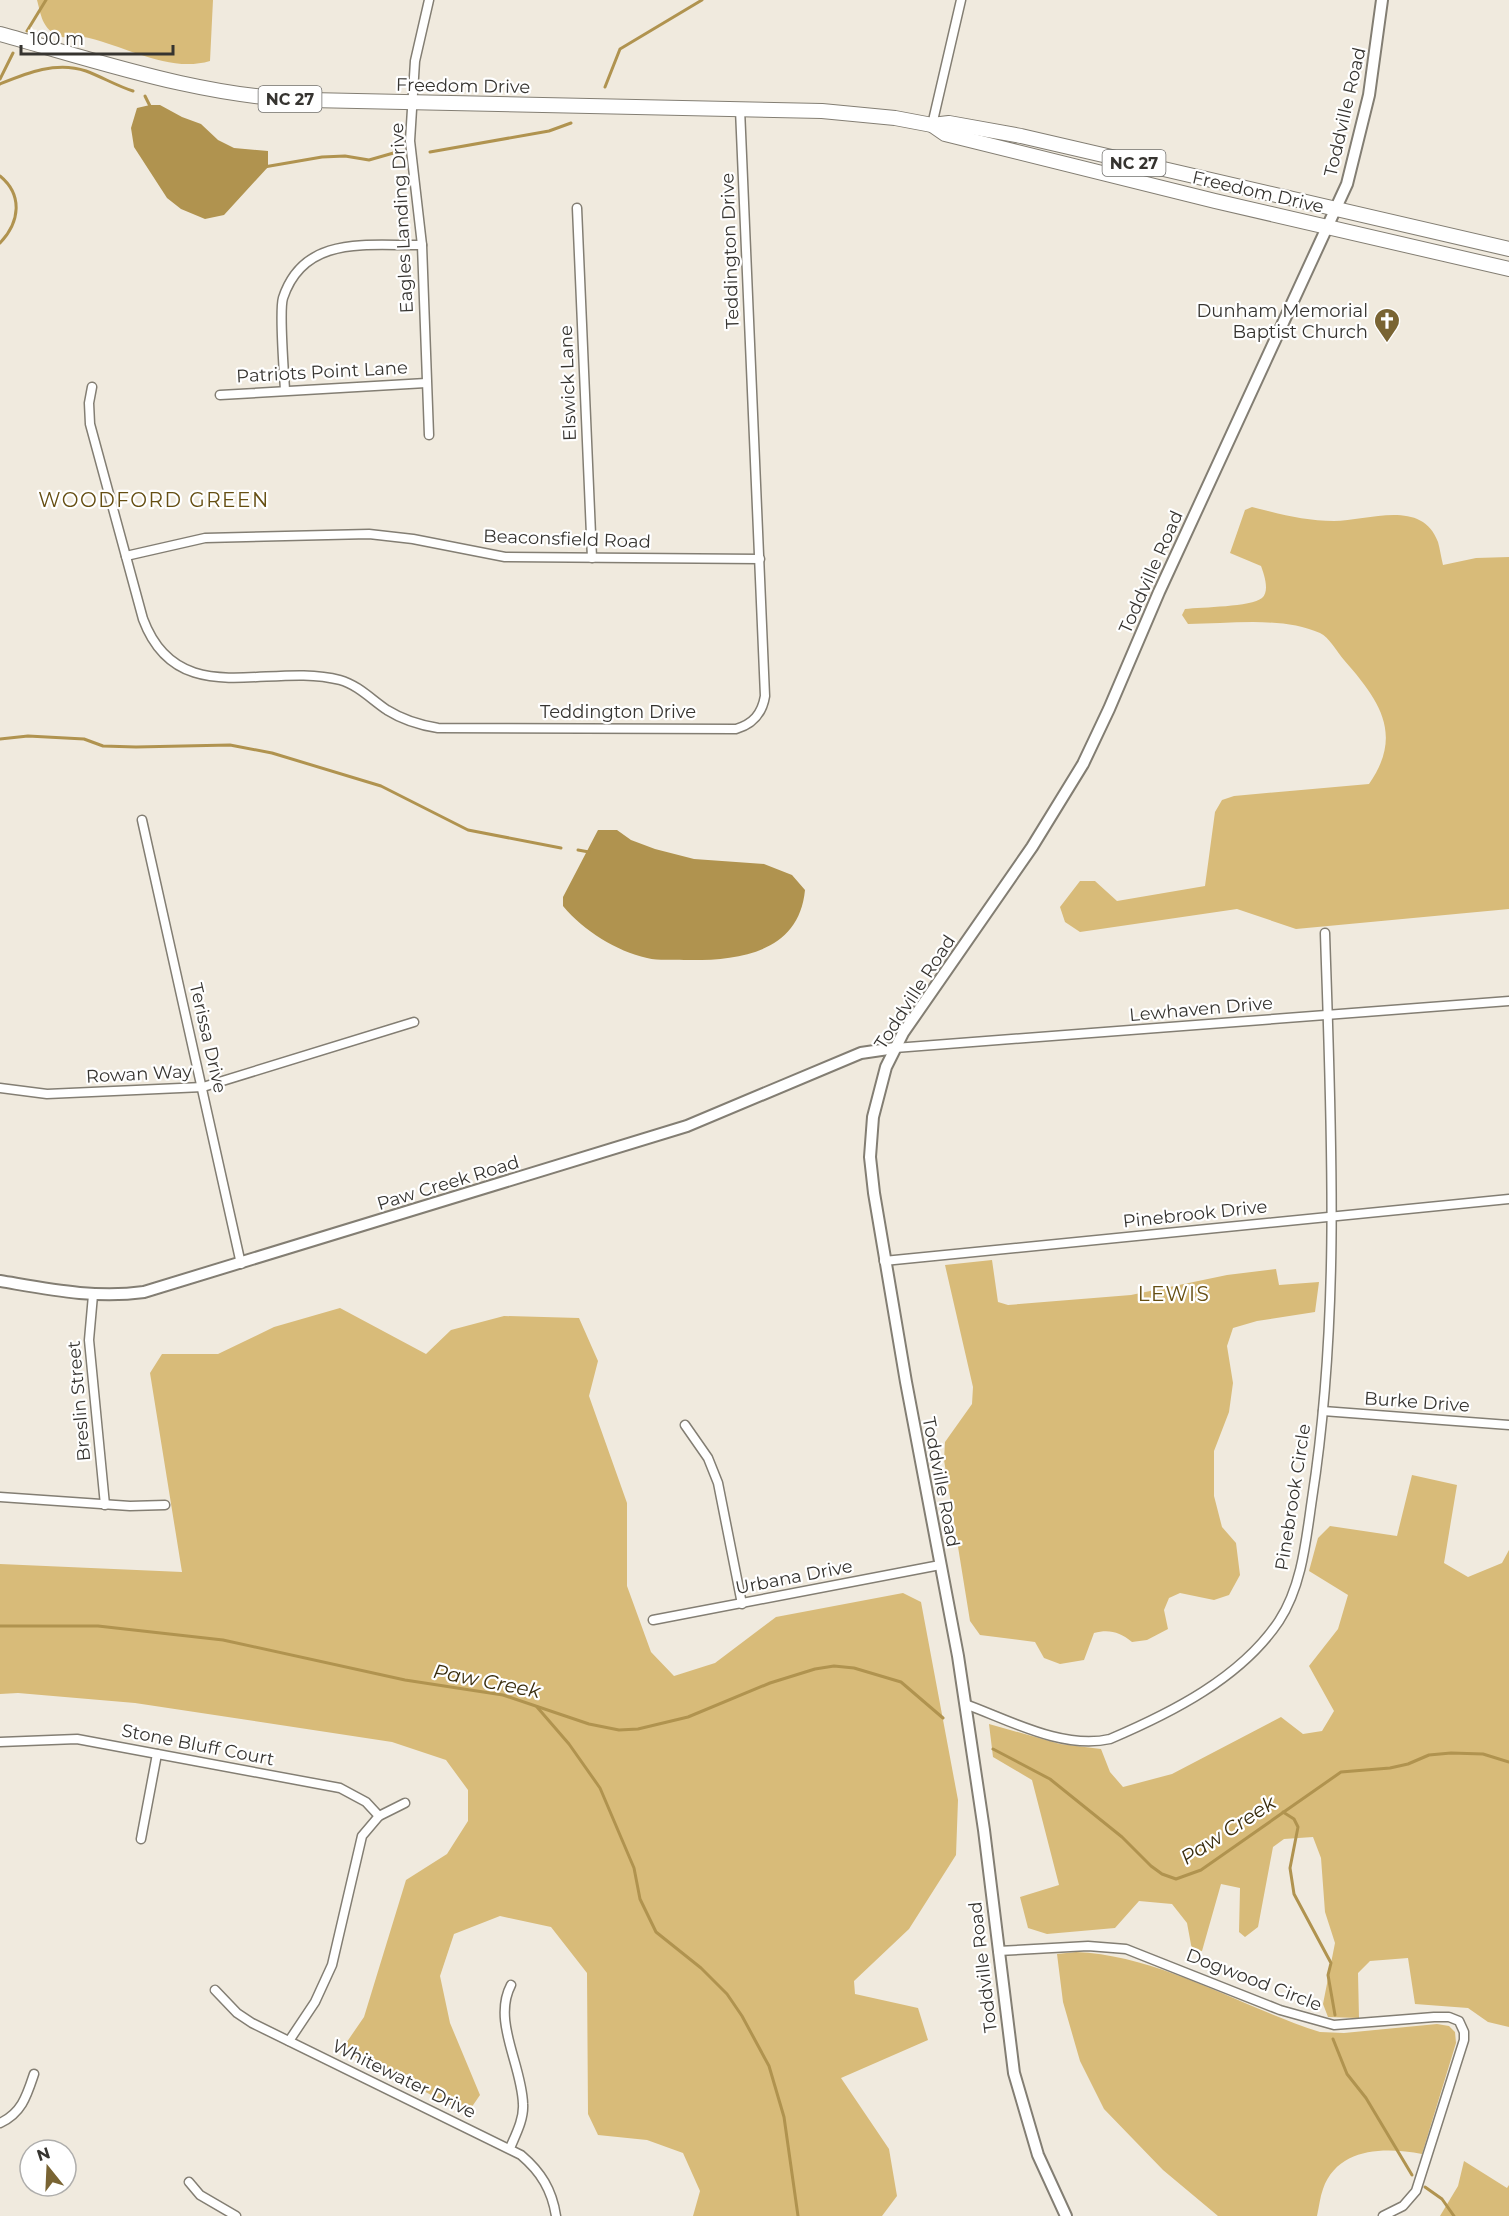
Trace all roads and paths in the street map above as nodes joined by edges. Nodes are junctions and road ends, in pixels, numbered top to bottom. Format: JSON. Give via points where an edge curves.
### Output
{"nodes":[{"id":1,"x":429,"y":0,"type":"edge"},
{"id":2,"x":961,"y":0,"type":"edge"},
{"id":3,"x":1382,"y":0,"type":"edge"},
{"id":4,"x":0,"y":34,"type":"edge"},
{"id":5,"x":412,"y":103,"type":"junction"},
{"id":6,"x":740,"y":109,"type":"junction"},
{"id":7,"x":932,"y":125,"type":"junction"},
{"id":8,"x":578,"y":208,"type":"dead end"},
{"id":9,"x":1335,"y":209,"type":"junction"},
{"id":10,"x":1326,"y":227,"type":"junction"},
{"id":11,"x":422,"y":245,"type":"junction"},
{"id":12,"x":1509,"y":249,"type":"edge"},
{"id":13,"x":1509,"y":269,"type":"edge"},
{"id":14,"x":426,"y":383,"type":"junction"},
{"id":15,"x":92,"y":387,"type":"dead end"},
{"id":16,"x":285,"y":390,"type":"junction"},
{"id":17,"x":220,"y":395,"type":"dead end"},
{"id":18,"x":429,"y":435,"type":"dead end"},
{"id":19,"x":126,"y":556,"type":"junction"},
{"id":20,"x":592,"y":558,"type":"junction"},
{"id":21,"x":760,"y":559,"type":"junction"},
{"id":22,"x":142,"y":820,"type":"dead end"},
{"id":23,"x":1326,"y":933,"type":"dead end"},
{"id":24,"x":1509,"y":1001,"type":"edge"},
{"id":25,"x":1328,"y":1015,"type":"junction"},
{"id":26,"x":414,"y":1022,"type":"dead end"},
{"id":27,"x":895,"y":1048,"type":"junction"},
{"id":28,"x":203,"y":1087,"type":"junction"},
{"id":29,"x":0,"y":1088,"type":"edge"},
{"id":30,"x":1509,"y":1199,"type":"edge"},
{"id":31,"x":1331,"y":1217,"type":"junction"},
{"id":32,"x":885,"y":1261,"type":"junction"},
{"id":33,"x":241,"y":1264,"type":"junction"},
{"id":34,"x":0,"y":1281,"type":"edge"},
{"id":35,"x":93,"y":1295,"type":"junction"},
{"id":36,"x":1323,"y":1412,"type":"junction"},
{"id":37,"x":685,"y":1425,"type":"dead end"},
{"id":38,"x":1509,"y":1425,"type":"edge"},
{"id":39,"x":0,"y":1497,"type":"edge"},
{"id":40,"x":105,"y":1505,"type":"junction"},
{"id":41,"x":165,"y":1505,"type":"dead end"},
{"id":42,"x":940,"y":1565,"type":"junction"},
{"id":43,"x":741,"y":1604,"type":"junction"},
{"id":44,"x":653,"y":1620,"type":"dead end"},
{"id":45,"x":965,"y":1704,"type":"junction"},
{"id":46,"x":0,"y":1742,"type":"edge"},
{"id":47,"x":157,"y":1754,"type":"junction"},
{"id":48,"x":405,"y":1803,"type":"dead end"},
{"id":49,"x":379,"y":1816,"type":"junction"},
{"id":50,"x":141,"y":1839,"type":"dead end"},
{"id":51,"x":998,"y":1951,"type":"junction"},
{"id":52,"x":511,"y":1985,"type":"dead end"},
{"id":53,"x":215,"y":1990,"type":"dead end"},
{"id":54,"x":289,"y":2041,"type":"junction"},
{"id":55,"x":34,"y":2073,"type":"dead end"},
{"id":56,"x":0,"y":2123,"type":"edge"},
{"id":57,"x":510,"y":2148,"type":"junction"},
{"id":58,"x":189,"y":2182,"type":"dead end"},
{"id":59,"x":236,"y":2216,"type":"edge"},
{"id":60,"x":556,"y":2216,"type":"edge"},
{"id":61,"x":1066,"y":2216,"type":"edge"},
{"id":62,"x":1383,"y":2216,"type":"edge"}],
"edges":[{"from":1,"to":5,"type":"street","name":"Eagles Landing Drive","via":[[415,61]]},
{"from":2,"to":7,"type":"street"},
{"from":3,"to":9,"type":"street","name":"Toddville Road","via":[[1362,128],[1347,184]]},
{"from":4,"to":5,"type":"main road","name":"Freedom Drive","number":"NC 27","via":[[225,91],[301,100]]},
{"from":5,"to":6,"type":"main road","name":"Freedom Drive","number":"NC 27"},
{"from":5,"to":11,"type":"street","name":"Eagles Landing Drive","via":[[411,164]]},
{"from":6,"to":7,"type":"main road","name":"Freedom Drive","number":"NC 27","via":[[852,113]]},
{"from":6,"to":21,"type":"street","name":"Teddington Drive"},
{"from":7,"to":9,"type":"main road","name":"Freedom Drive","number":"NC 27","via":[[949,123],[1021,136]]},
{"from":7,"to":10,"type":"main road","name":"Freedom Drive","number":"NC 27","via":[[945,134]]},
{"from":8,"to":20,"type":"street","name":"Elswick Lane"},
{"from":9,"to":10,"type":"street","name":"Toddville Road"},
{"from":9,"to":12,"type":"main road","name":"Freedom Drive","number":"NC 27"},
{"from":10,"to":13,"type":"main road","name":"Freedom Drive","number":"NC 27"},
{"from":10,"to":27,"type":"street","name":"Toddville Road","via":[[1083,764],[1027,856]]},
{"from":11,"to":14,"type":"street","name":"Eagles Landing Drive"},
{"from":11,"to":16,"type":"street","via":[[340,247],[304,261],[283,299]]},
{"from":14,"to":16,"type":"street","name":"Patriots Point Lane"},
{"from":14,"to":18,"type":"street","name":"Eagles Landing Drive"},
{"from":15,"to":19,"type":"street","name":"Teddington Drive","via":[[90,424]]},
{"from":16,"to":17,"type":"street","name":"Patriots Point Lane"},
{"from":19,"to":20,"type":"street","name":"Beaconsfield Road","via":[[205,538],[369,534],[413,539],[489,556]]},
{"from":19,"to":21,"type":"street","name":"Teddington Drive","via":[[147,630],[164,654],[181,668],[218,678],[320,677],[342,681],[399,717],[438,728],[746,726],[760,712],[765,696]]},
{"from":20,"to":21,"type":"street","name":"Beaconsfield Road"},
{"from":22,"to":28,"type":"street","name":"Terissa Drive"},
{"from":23,"to":25,"type":"street","name":"Pinebrook Circle"},
{"from":24,"to":25,"type":"street","name":"Lewhaven Drive"},
{"from":25,"to":27,"type":"street","name":"Lewhaven Drive"},
{"from":25,"to":31,"type":"street","name":"Pinebrook Circle"},
{"from":26,"to":28,"type":"street","name":"Rowan Way"},
{"from":27,"to":32,"type":"street","name":"Toddville Road","via":[[876,1098],[870,1144]]},
{"from":27,"to":33,"type":"street","name":"Paw Creek Road","via":[[861,1053],[687,1126]]},
{"from":28,"to":29,"type":"street","name":"Rowan Way","via":[[47,1094]]},
{"from":28,"to":33,"type":"street","name":"Terissa Drive"},
{"from":30,"to":31,"type":"street","name":"Pinebrook Drive"},
{"from":31,"to":32,"type":"street","name":"Pinebrook Drive"},
{"from":31,"to":36,"type":"street","name":"Pinebrook Circle"},
{"from":32,"to":42,"type":"street","name":"Toddville Road"},
{"from":33,"to":35,"type":"street","name":"Paw Creek Road","via":[[144,1292]]},
{"from":34,"to":35,"type":"street","name":"Paw Creek Road"},
{"from":35,"to":40,"type":"street","name":"Breslin Street","via":[[89,1340]]},
{"from":36,"to":38,"type":"street","name":"Burke Drive"},
{"from":36,"to":45,"type":"street","name":"Pinebrook Circle","via":[[1297,1579],[1280,1619],[1238,1665],[1137,1728],[1097,1742],[1038,1731]]},
{"from":37,"to":43,"type":"street","via":[[708,1458],[718,1483]]},
{"from":39,"to":40,"type":"street"},
{"from":40,"to":41,"type":"street"},
{"from":42,"to":43,"type":"street","name":"Urbana Drive"},
{"from":42,"to":45,"type":"street","name":"Toddville Road"},
{"from":43,"to":44,"type":"street","name":"Urbana Drive"},
{"from":45,"to":51,"type":"street","name":"Toddville Road"},
{"from":46,"to":47,"type":"street","name":"Stone Bluff Court","via":[[63,1738]]},
{"from":47,"to":49,"type":"street","name":"Stone Bluff Court","via":[[340,1788],[366,1802]]},
{"from":47,"to":50,"type":"street"},
{"from":48,"to":49,"type":"street"},
{"from":49,"to":54,"type":"street","via":[[362,1836],[357,1849],[346,1912],[327,1978]]},
{"from":51,"to":61,"type":"street","name":"Toddville Road","via":[[1019,2097],[1038,2155]]},
{"from":51,"to":62,"type":"street","name":"Dogwood Circle","via":[[1088,1946],[1126,1949],[1280,2010],[1334,2025],[1434,2017],[1459,2021],[1464,2040],[1416,2192],[1403,2206]]},
{"from":52,"to":57,"type":"street","via":[[506,1995],[506,2021],[523,2103]]},
{"from":53,"to":54,"type":"street","name":"Whitewater Drive","via":[[237,2013]]},
{"from":54,"to":57,"type":"street","name":"Whitewater Drive"},
{"from":55,"to":56,"type":"street","via":[[26,2099],[14,2115]]},
{"from":57,"to":60,"type":"street","name":"Whitewater Drive","via":[[539,2172],[548,2185]]},
{"from":58,"to":59,"type":"street","via":[[200,2195]]}]}
